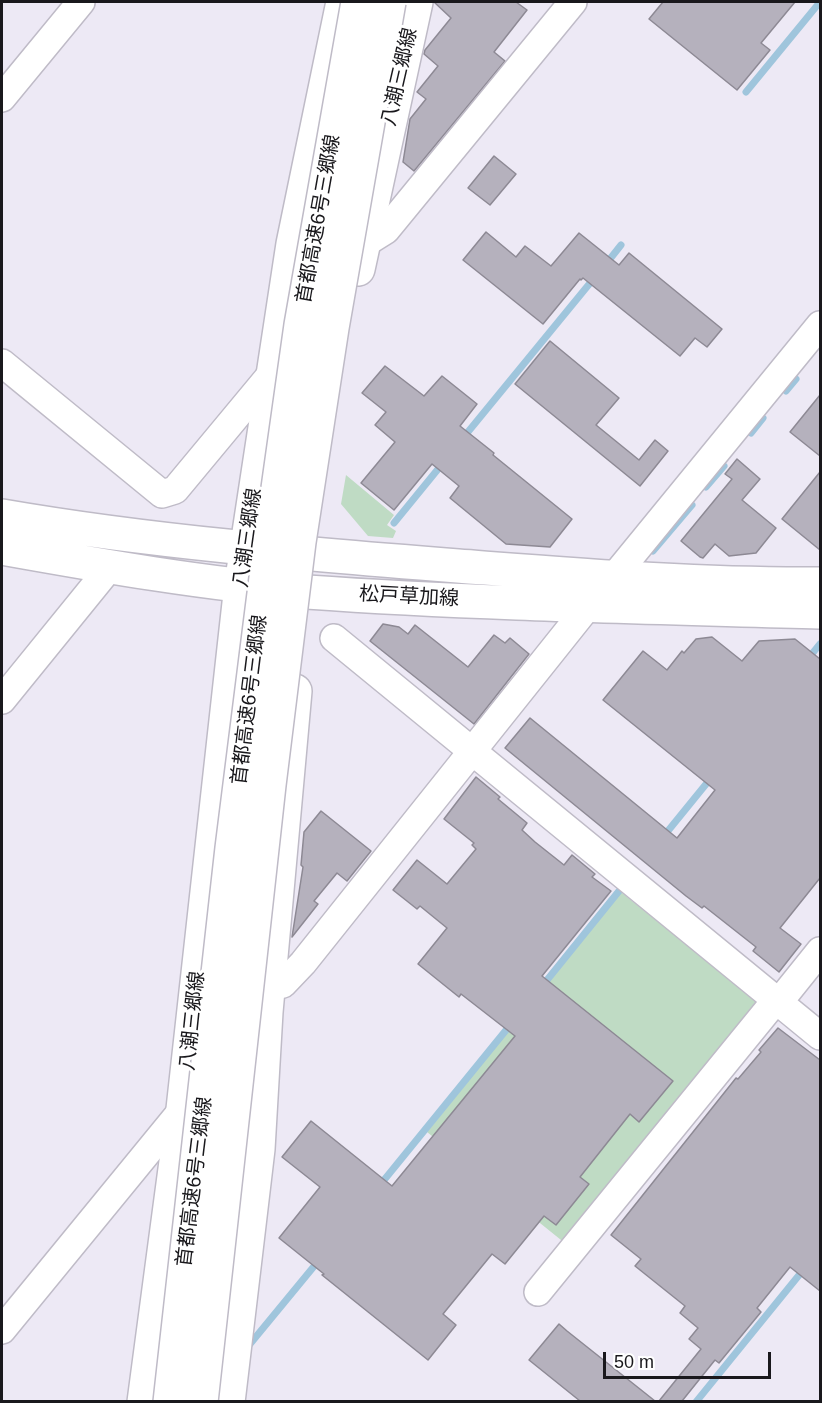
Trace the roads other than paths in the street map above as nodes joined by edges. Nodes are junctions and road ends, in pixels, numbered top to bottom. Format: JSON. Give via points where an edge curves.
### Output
{"nodes":[{"id":1,"x":81,"y":2,"type":"edge"},
{"id":2,"x":343,"y":2,"type":"edge"},
{"id":3,"x":358,"y":2,"type":"edge"},
{"id":4,"x":389,"y":2,"type":"edge"},
{"id":5,"x":416,"y":2,"type":"edge"},
{"id":6,"x":573,"y":2,"type":"edge"},
{"id":7,"x":2,"y":98,"type":"edge"},
{"id":8,"x":293,"y":244,"type":"junction"},
{"id":9,"x":362,"y":245,"type":"junction"},
{"id":10,"x":820,"y":325,"type":"edge"},
{"id":11,"x":2,"y":363,"type":"edge"},
{"id":12,"x":273,"y":372,"type":"junction"},
{"id":13,"x":2,"y":516,"type":"edge"},
{"id":14,"x":2,"y":548,"type":"edge"},
{"id":15,"x":247,"y":548,"type":"junction"},
{"id":16,"x":296,"y":554,"type":"junction"},
{"id":17,"x":110,"y":567,"type":"junction"},
{"id":18,"x":613,"y":578,"type":"junction"},
{"id":19,"x":820,"y":584,"type":"edge"},
{"id":20,"x":241,"y":585,"type":"junction"},
{"id":21,"x":296,"y":591,"type":"junction"},
{"id":22,"x":588,"y":606,"type":"junction"},
{"id":23,"x":820,"y":612,"type":"edge"},
{"id":24,"x":334,"y":638,"type":"dead end"},
{"id":25,"x":2,"y":700,"type":"edge"},
{"id":26,"x":472,"y":750,"type":"junction"},
{"id":27,"x":207,"y":894,"type":"junction"},
{"id":28,"x":820,"y":951,"type":"edge"},
{"id":29,"x":268,"y":999,"type":"junction"},
{"id":30,"x":777,"y":1001,"type":"junction"},
{"id":31,"x":195,"y":1002,"type":"junction"},
{"id":32,"x":820,"y":1036,"type":"edge"},
{"id":33,"x":183,"y":1109,"type":"junction"},
{"id":34,"x":538,"y":1292,"type":"dead end"},
{"id":35,"x":2,"y":1330,"type":"edge"},
{"id":36,"x":144,"y":1401,"type":"edge"},
{"id":37,"x":170,"y":1401,"type":"edge"},
{"id":38,"x":201,"y":1401,"type":"edge"},
{"id":39,"x":228,"y":1401,"type":"edge"}],
"edges":[{"from":1,"to":7,"type":"street"},
{"from":2,"to":8,"type":"main road","name":"八潮三郷線"},
{"from":3,"to":37,"type":"main road","name":"首都高速6号三郷線","bridge":true,"via":[[301,325],[271,538]]},
{"from":4,"to":38,"type":"main road","name":"首都高速6号三郷線","bridge":true,"via":[[299,542]]},
{"from":5,"to":9,"type":"main road","name":"八潮三郷線"},
{"from":6,"to":9,"type":"street","via":[[386,230]]},
{"from":8,"to":9,"type":"street"},
{"from":8,"to":12,"type":"main road","name":"八潮三郷線"},
{"from":9,"to":16,"type":"main road","name":"八潮三郷線"},
{"from":10,"to":18,"type":"street"},
{"from":11,"to":12,"type":"street","via":[[162,494],[175,490]]},
{"from":12,"to":15,"type":"main road","name":"八潮三郷線"},
{"from":13,"to":15,"type":"main road","name":"松戸草加線"},
{"from":14,"to":17,"type":"main road","name":"松戸草加線"},
{"from":15,"to":16,"type":"main road","name":"松戸草加線"},
{"from":15,"to":20,"type":"main road","name":"八潮三郷線"},
{"from":16,"to":18,"type":"main road","name":"松戸草加線"},
{"from":16,"to":20,"type":"main road"},
{"from":16,"to":21,"type":"main road","via":[[288,580]]},
{"from":17,"to":20,"type":"main road","name":"松戸草加線"},
{"from":17,"to":25,"type":"street"},
{"from":18,"to":19,"type":"main road","name":"松戸草加線"},
{"from":20,"to":21,"type":"main road","name":"松戸草加線"},
{"from":20,"to":27,"type":"main road","name":"八潮三郷線"},
{"from":21,"to":22,"type":"main road","name":"松戸草加線"},
{"from":21,"to":27,"type":"main road","via":[[274,624],[250,828],[240,865]]},
{"from":21,"to":29,"type":"main road","via":[[294,702]]},
{"from":22,"to":23,"type":"main road","name":"松戸草加線"},
{"from":22,"to":26,"type":"street"},
{"from":24,"to":26,"type":"street"},
{"from":26,"to":29,"type":"street","via":[[303,963]]},
{"from":26,"to":30,"type":"street"},
{"from":27,"to":31,"type":"main road","name":"八潮三郷線"},
{"from":28,"to":30,"type":"street"},
{"from":29,"to":31,"type":"street"},
{"from":29,"to":39,"type":"main road","via":[[258,1149]]},
{"from":30,"to":32,"type":"street"},
{"from":30,"to":34,"type":"street"},
{"from":31,"to":33,"type":"main road","name":"八潮三郷線"},
{"from":33,"to":35,"type":"street"},
{"from":33,"to":36,"type":"main road","name":"八潮三郷線"}]}
